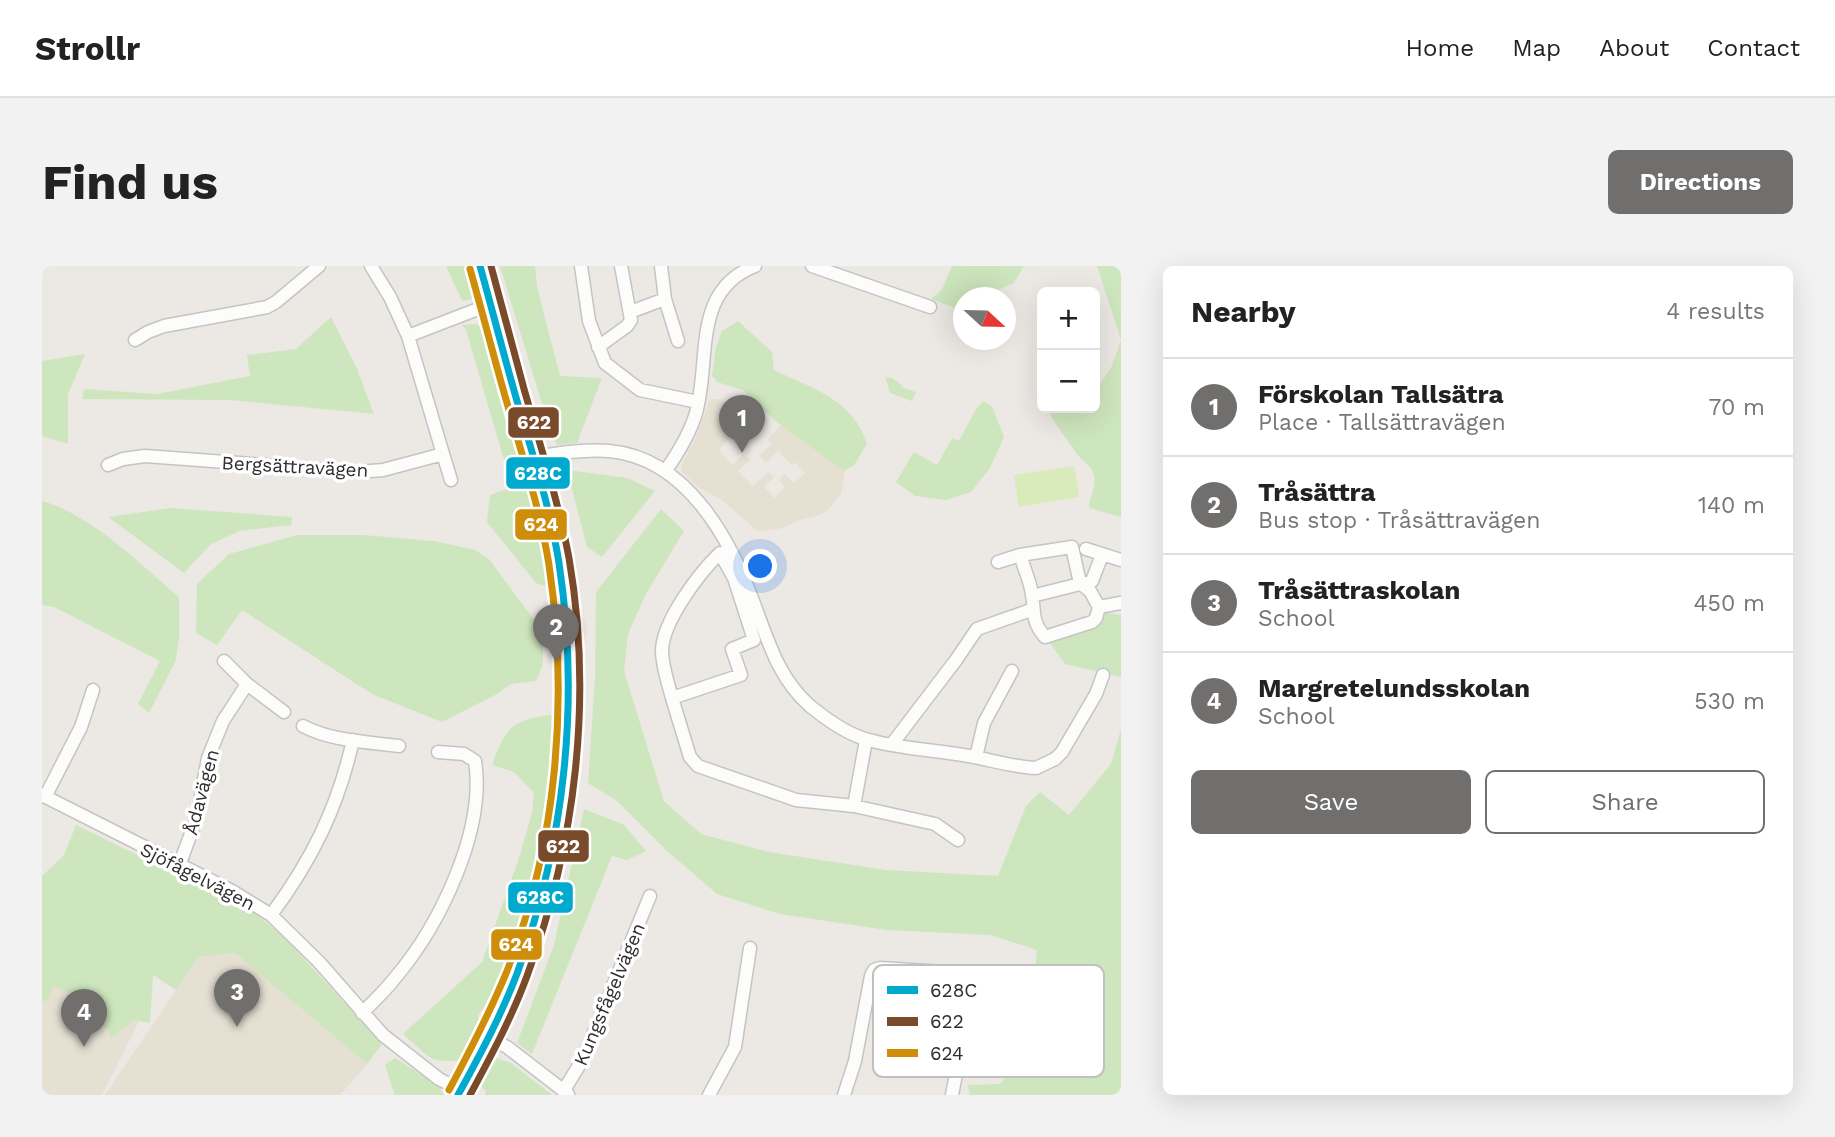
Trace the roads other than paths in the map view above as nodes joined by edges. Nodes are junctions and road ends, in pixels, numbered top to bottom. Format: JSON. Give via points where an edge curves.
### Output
{"nodes":[{"id":1,"x":319,"y":266,"type":"edge"},
{"id":2,"x":371,"y":266,"type":"edge"},
{"id":3,"x":480,"y":266,"type":"edge"},
{"id":4,"x":581,"y":266,"type":"edge"},
{"id":5,"x":621,"y":266,"type":"edge"},
{"id":6,"x":661,"y":266,"type":"edge"},
{"id":7,"x":752,"y":266,"type":"edge"},
{"id":8,"x":812,"y":266,"type":"edge"},
{"id":9,"x":834,"y":269,"type":"edge"},
{"id":10,"x":665,"y":299,"type":"junction"},
{"id":11,"x":491,"y":304,"type":"junction"},
{"id":12,"x":930,"y":307,"type":"dead end"},
{"id":13,"x":630,"y":312,"type":"junction"},
{"id":14,"x":408,"y":336,"type":"junction"},
{"id":15,"x":135,"y":340,"type":"dead end"},
{"id":16,"x":678,"y":341,"type":"dead end"},
{"id":17,"x":598,"y":347,"type":"junction"},
{"id":18,"x":698,"y":402,"type":"junction"},
{"id":19,"x":443,"y":454,"type":"junction"},
{"id":20,"x":535,"y":457,"type":"junction"},
{"id":21,"x":108,"y":465,"type":"dead end"},
{"id":22,"x":666,"y":470,"type":"junction"},
{"id":23,"x":451,"y":480,"type":"dead end"},
{"id":24,"x":1086,"y":550,"type":"dead end"},
{"id":25,"x":1020,"y":555,"type":"junction"},
{"id":26,"x":1102,"y":555,"type":"junction"},
{"id":27,"x":1121,"y":559,"type":"edge"},
{"id":28,"x":998,"y":562,"type":"dead end"},
{"id":29,"x":1080,"y":583,"type":"junction"},
{"id":30,"x":1032,"y":596,"type":"junction"},
{"id":31,"x":1121,"y":603,"type":"edge"},
{"id":32,"x":1099,"y":607,"type":"junction"},
{"id":33,"x":1031,"y":610,"type":"junction"},
{"id":34,"x":224,"y":661,"type":"dead end"},
{"id":35,"x":1012,"y":671,"type":"dead end"},
{"id":36,"x":1103,"y":675,"type":"dead end"},
{"id":37,"x":247,"y":684,"type":"junction"},
{"id":38,"x":93,"y":690,"type":"dead end"},
{"id":39,"x":672,"y":698,"type":"junction"},
{"id":40,"x":284,"y":712,"type":"dead end"},
{"id":41,"x":303,"y":726,"type":"dead end"},
{"id":42,"x":353,"y":740,"type":"junction"},
{"id":43,"x":866,"y":740,"type":"junction"},
{"id":44,"x":892,"y":744,"type":"junction"},
{"id":45,"x":399,"y":746,"type":"dead end"},
{"id":46,"x":438,"y":752,"type":"dead end"},
{"id":47,"x":976,"y":757,"type":"junction"},
{"id":48,"x":44,"y":796,"type":"edge"},
{"id":49,"x":854,"y":806,"type":"junction"},
{"id":50,"x":958,"y":840,"type":"dead end"},
{"id":51,"x":179,"y":866,"type":"junction"},
{"id":52,"x":650,"y":896,"type":"dead end"},
{"id":53,"x":271,"y":915,"type":"junction"},
{"id":54,"x":750,"y":948,"type":"dead end"},
{"id":55,"x":873,"y":972,"type":"edge"},
{"id":56,"x":362,"y":1013,"type":"junction"},
{"id":57,"x":489,"y":1038,"type":"junction"},
{"id":58,"x":955,"y":1077,"type":"edge"},
{"id":59,"x":459,"y":1093,"type":"edge"},
{"id":60,"x":567,"y":1093,"type":"edge"},
{"id":61,"x":709,"y":1095,"type":"edge"},
{"id":62,"x":844,"y":1095,"type":"edge"},
{"id":63,"x":952,"y":1095,"type":"edge"}],
"edges":[{"from":1,"to":15,"type":"street","via":[[267,307],[164,326]]},
{"from":2,"to":14,"type":"street"},
{"from":3,"to":11,"type":"street"},
{"from":4,"to":17,"type":"street"},
{"from":5,"to":13,"type":"street"},
{"from":6,"to":10,"type":"street"},
{"from":7,"to":18,"type":"street","via":[[723,289],[711,308]]},
{"from":8,"to":9,"type":"street"},
{"from":9,"to":12,"type":"street"},
{"from":10,"to":13,"type":"street"},
{"from":10,"to":16,"type":"street"},
{"from":11,"to":14,"type":"street"},
{"from":11,"to":20,"type":"street"},
{"from":13,"to":17,"type":"street","via":[[627,326]]},
{"from":14,"to":19,"type":"street"},
{"from":17,"to":18,"type":"street","via":[[605,363],[640,390]]},
{"from":18,"to":22,"type":"street","via":[[689,432]]},
{"from":19,"to":21,"type":"street","name":"Bergsättravägen","via":[[371,472],[145,456]]},
{"from":19,"to":23,"type":"street"},
{"from":20,"to":22,"type":"street","via":[[609,451]]},
{"from":20,"to":57,"type":"street","via":[[565,608],[567,755],[541,899]]},
{"from":22,"to":43,"type":"street","via":[[700,503],[730,548],[768,646],[786,678],[811,707]]},
{"from":24,"to":26,"type":"street"},
{"from":25,"to":28,"type":"street"},
{"from":25,"to":29,"type":"street","via":[[1072,547]]},
{"from":25,"to":30,"type":"street"},
{"from":26,"to":27,"type":"street"},
{"from":26,"to":29,"type":"street","via":[[1092,581]]},
{"from":29,"to":30,"type":"street"},
{"from":29,"to":32,"type":"street"},
{"from":30,"to":33,"type":"street"},
{"from":31,"to":32,"type":"street"},
{"from":32,"to":33,"type":"street","via":[[1092,622],[1045,637]]},
{"from":33,"to":44,"type":"street","via":[[977,629]]},
{"from":34,"to":37,"type":"street"},
{"from":35,"to":47,"type":"street","via":[[984,723]]},
{"from":36,"to":47,"type":"street","via":[[1055,759],[1037,768]]},
{"from":37,"to":40,"type":"street"},
{"from":37,"to":51,"type":"street","name":"Ådavägen","via":[[223,721],[208,758],[197,817]]},
{"from":38,"to":48,"type":"street","via":[[81,727]]},
{"from":39,"to":39,"type":"street","via":[[662,648],[684,598],[720,553],[734,578],[754,640],[732,649],[741,675]]},
{"from":39,"to":49,"type":"street","via":[[690,757],[698,766],[796,800]]},
{"from":41,"to":42,"type":"street"},
{"from":42,"to":45,"type":"street"},
{"from":42,"to":53,"type":"street","via":[[341,790],[322,834]]},
{"from":43,"to":44,"type":"street"},
{"from":43,"to":49,"type":"street"},
{"from":44,"to":47,"type":"street"},
{"from":46,"to":56,"type":"street","via":[[464,754],[475,761],[477,786],[467,839],[429,929],[396,977]]},
{"from":48,"to":51,"type":"street","name":"Sjöfågelvägen"},
{"from":49,"to":50,"type":"street","via":[[935,824]]},
{"from":51,"to":53,"type":"street","name":"Sjöfågelvägen"},
{"from":52,"to":60,"type":"street","name":"Kungsfågelvägen"},
{"from":53,"to":56,"type":"street","name":"Sjöfågelvägen"},
{"from":54,"to":61,"type":"street","via":[[735,1047]]},
{"from":55,"to":62,"type":"street"},
{"from":56,"to":59,"type":"street","name":"Sjöfågelvägen","via":[[383,1035]]},
{"from":57,"to":59,"type":"street"},
{"from":57,"to":60,"type":"street"},
{"from":58,"to":63,"type":"street"}]}
